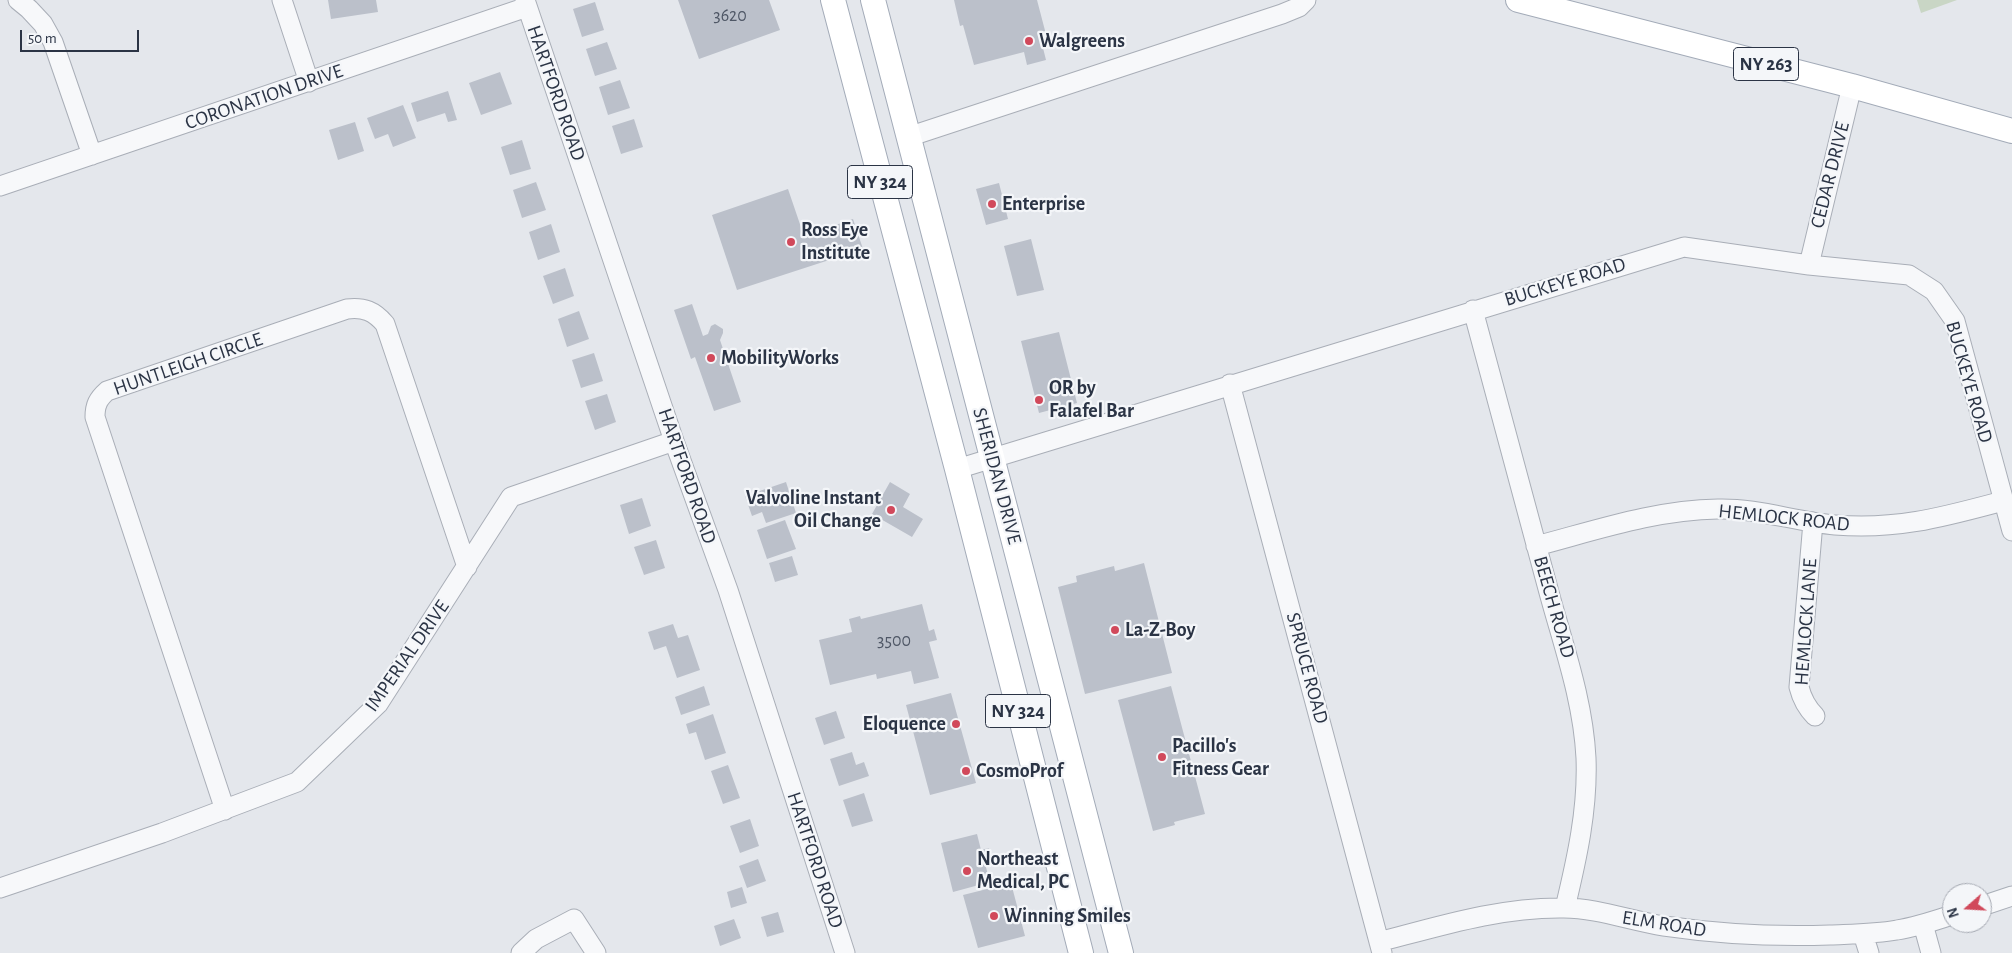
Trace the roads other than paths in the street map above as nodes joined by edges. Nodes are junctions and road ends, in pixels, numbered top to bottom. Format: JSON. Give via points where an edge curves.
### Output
{"nodes":[{"id":1,"x":18,"y":0,"type":"edge"},
{"id":2,"x":282,"y":0,"type":"edge"},
{"id":3,"x":833,"y":0,"type":"edge"},
{"id":4,"x":873,"y":0,"type":"edge"},
{"id":5,"x":1306,"y":0,"type":"edge"},
{"id":6,"x":1518,"y":0,"type":"edge"},
{"id":7,"x":526,"y":4,"type":"edge"},
{"id":8,"x":309,"y":82,"type":"junction"},
{"id":9,"x":1852,"y":86,"type":"junction"},
{"id":10,"x":2012,"y":131,"type":"edge"},
{"id":11,"x":908,"y":137,"type":"junction"},
{"id":12,"x":92,"y":155,"type":"junction"},
{"id":13,"x":0,"y":186,"type":"edge"},
{"id":14,"x":1808,"y":264,"type":"junction"},
{"id":15,"x":1473,"y":310,"type":"junction"},
{"id":16,"x":1230,"y":384,"type":"junction"},
{"id":17,"x":674,"y":441,"type":"junction"},
{"id":18,"x":992,"y":457,"type":"junction"},
{"id":19,"x":957,"y":469,"type":"junction"},
{"id":20,"x":2003,"y":501,"type":"junction"},
{"id":21,"x":1813,"y":522,"type":"junction"},
{"id":22,"x":2012,"y":531,"type":"edge"},
{"id":23,"x":1536,"y":546,"type":"junction"},
{"id":24,"x":467,"y":567,"type":"junction"},
{"id":25,"x":1816,"y":716,"type":"dead end"},
{"id":26,"x":225,"y":810,"type":"junction"},
{"id":27,"x":0,"y":888,"type":"edge"},
{"id":28,"x":2012,"y":896,"type":"edge"},
{"id":29,"x":1992,"y":903,"type":"edge"},
{"id":30,"x":1565,"y":908,"type":"junction"},
{"id":31,"x":1942,"y":918,"type":"edge"},
{"id":32,"x":1923,"y":924,"type":"junction"},
{"id":33,"x":1863,"y":934,"type":"junction"},
{"id":34,"x":1380,"y":947,"type":"edge"},
{"id":35,"x":521,"y":953,"type":"edge"},
{"id":36,"x":596,"y":953,"type":"edge"},
{"id":37,"x":845,"y":953,"type":"edge"},
{"id":38,"x":1081,"y":953,"type":"edge"},
{"id":39,"x":1121,"y":953,"type":"edge"},
{"id":40,"x":1869,"y":953,"type":"edge"},
{"id":41,"x":1931,"y":953,"type":"edge"}],
"edges":[{"from":1,"to":12,"type":"street","via":[[43,24],[53,42]]},
{"from":2,"to":8,"type":"street"},
{"from":3,"to":19,"type":"main road","name":"SHERIDAN DRIVE","number":"NY 324"},
{"from":4,"to":11,"type":"main road","name":"SHERIDAN DRIVE","number":"NY 324"},
{"from":5,"to":11,"type":"street","via":[[1299,7],[1282,14]]},
{"from":6,"to":9,"type":"main road","number":"NY 263"},
{"from":7,"to":8,"type":"street","name":"CORONATION DRIVE"},
{"from":7,"to":17,"type":"street","name":"HARTFORD ROAD"},
{"from":8,"to":12,"type":"street","name":"CORONATION DRIVE"},
{"from":9,"to":10,"type":"main road","number":"NY 263"},
{"from":9,"to":14,"type":"street","name":"CEDAR DRIVE"},
{"from":11,"to":18,"type":"main road","name":"SHERIDAN DRIVE","number":"NY 324"},
{"from":12,"to":13,"type":"street","name":"CORONATION DRIVE"},
{"from":14,"to":15,"type":"street","name":"BUCKEYE ROAD","via":[[1684,246]]},
{"from":14,"to":20,"type":"street","name":"BUCKEYE ROAD","via":[[1909,275],[1934,291],[1955,321]]},
{"from":15,"to":16,"type":"street","name":"BUCKEYE ROAD"},
{"from":15,"to":23,"type":"street","name":"BEECH ROAD"},
{"from":16,"to":18,"type":"street","name":"BUCKEYE ROAD"},
{"from":16,"to":34,"type":"street","name":"SPRUCE ROAD"},
{"from":17,"to":24,"type":"street","name":"IMPERIAL DRIVE","via":[[511,497]]},
{"from":17,"to":37,"type":"street","name":"HARTFORD ROAD","via":[[728,590]]},
{"from":18,"to":19,"type":"street","name":"BUCKEYE ROAD"},
{"from":18,"to":39,"type":"main road","name":"SHERIDAN DRIVE","number":"NY 324"},
{"from":19,"to":38,"type":"main road","name":"SHERIDAN DRIVE","number":"NY 324"},
{"from":20,"to":21,"type":"street","name":"HEMLOCK ROAD","via":[[1904,525],[1874,527]]},
{"from":20,"to":22,"type":"street","name":"BUCKEYE ROAD"},
{"from":21,"to":23,"type":"street","name":"HEMLOCK ROAD","via":[[1749,511],[1680,511],[1639,518]]},
{"from":21,"to":25,"type":"street","name":"HEMLOCK LANE","via":[[1798,687],[1807,708]]},
{"from":23,"to":30,"type":"street","name":"BEECH ROAD","via":[[1574,677],[1584,736],[1585,807]]},
{"from":24,"to":26,"type":"street","name":"IMPERIAL DRIVE","via":[[378,704],[297,782]]},
{"from":24,"to":26,"type":"street","name":"HUNTLEIGH CIRCLE","via":[[385,324],[368,310],[347,309],[107,391],[99,398],[95,416]]},
{"from":26,"to":27,"type":"street","name":"IMPERIAL DRIVE"},
{"from":28,"to":29,"type":"street"},
{"from":30,"to":33,"type":"street","name":"ELM ROAD","via":[[1730,934],[1784,937]]},
{"from":30,"to":34,"type":"street","name":"ELM ROAD","via":[[1482,915]]},
{"from":31,"to":32,"type":"street","name":"ELM ROAD"},
{"from":32,"to":33,"type":"street","name":"ELM ROAD"},
{"from":32,"to":41,"type":"street"},
{"from":33,"to":40,"type":"street"},
{"from":35,"to":36,"type":"street","via":[[536,939],[574,919]]}]}
